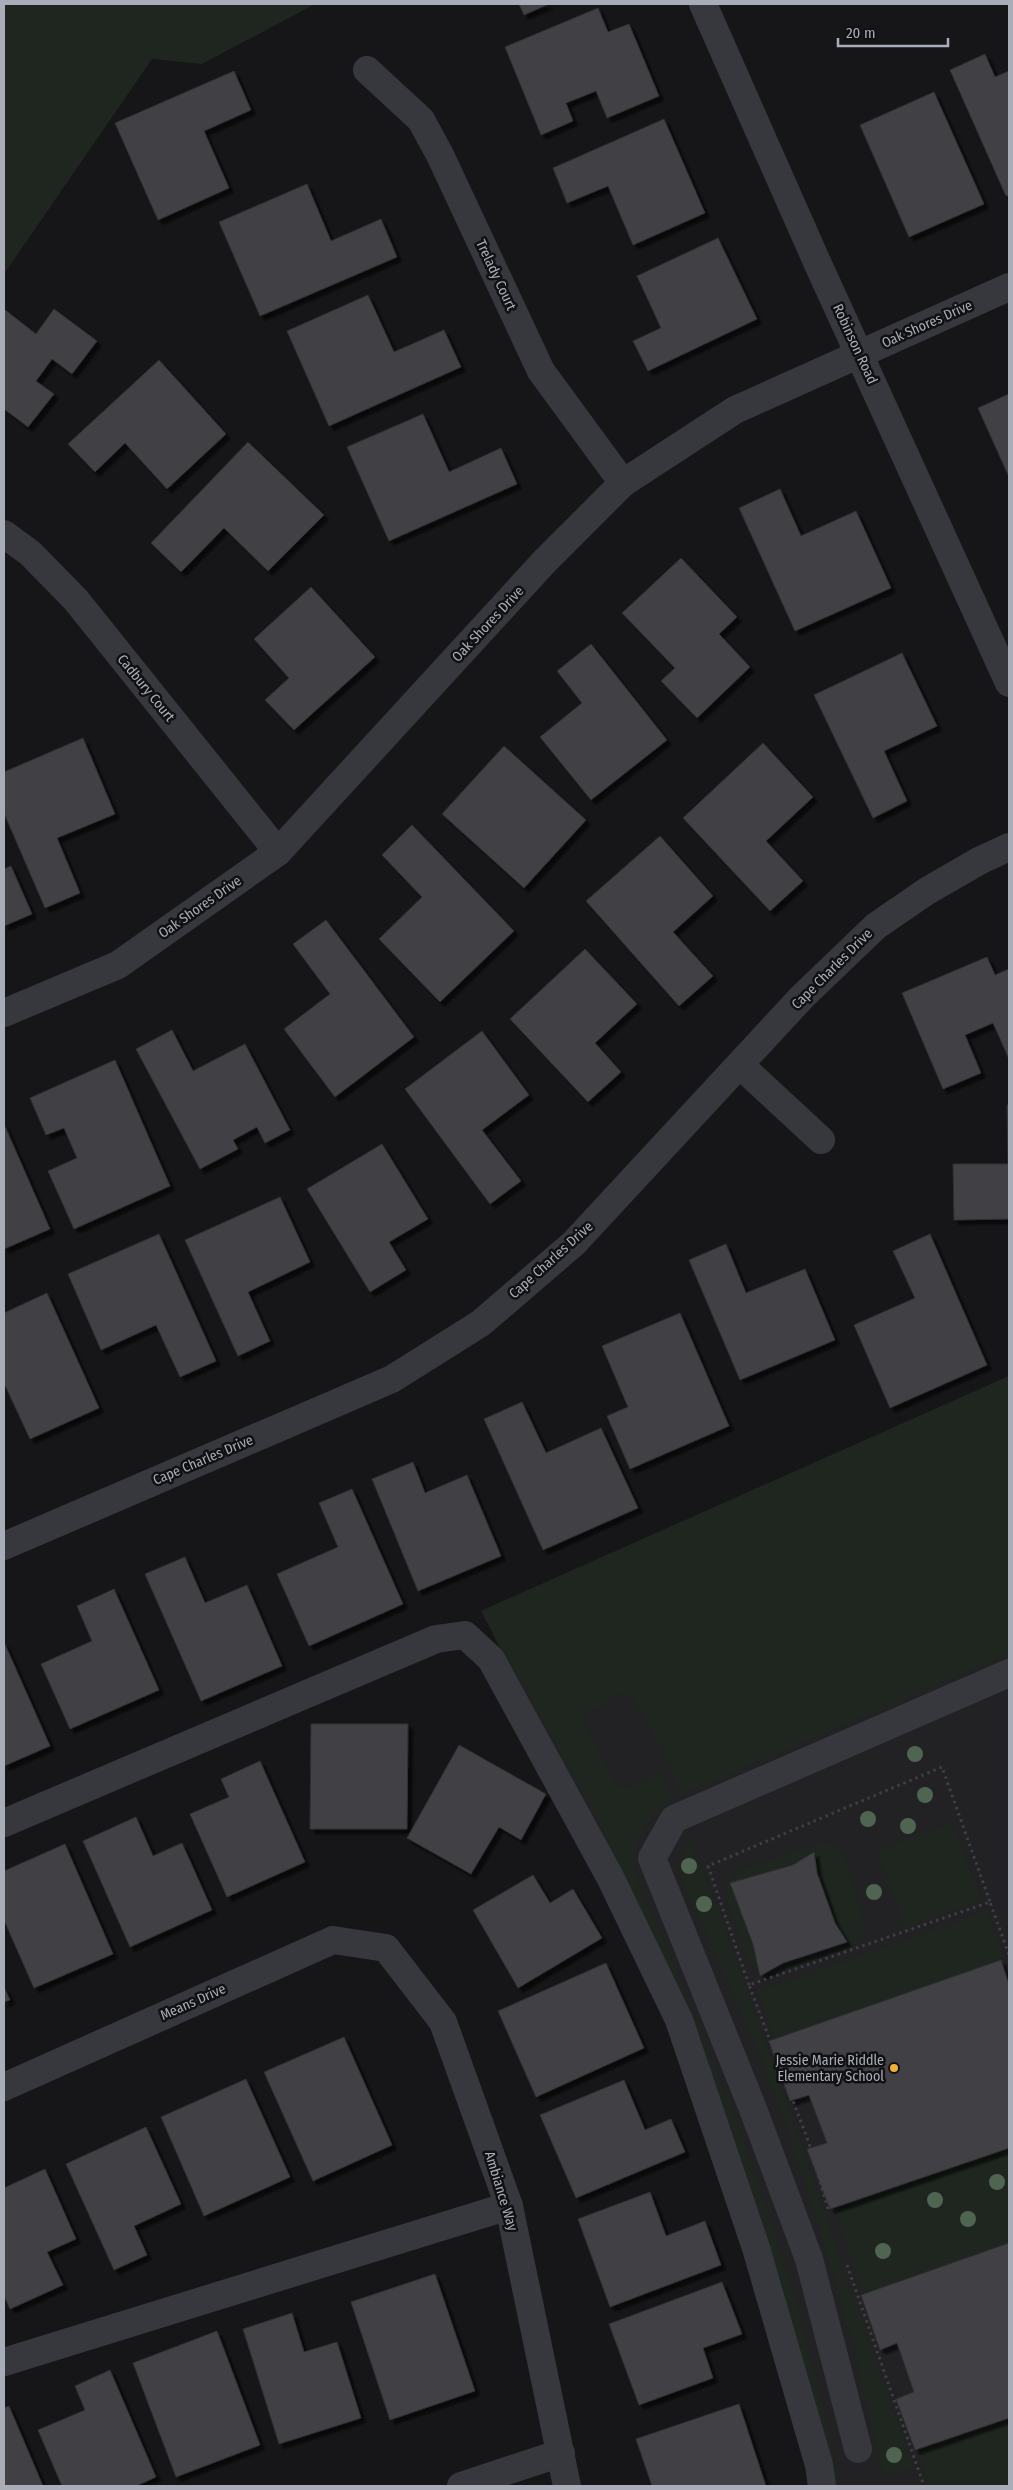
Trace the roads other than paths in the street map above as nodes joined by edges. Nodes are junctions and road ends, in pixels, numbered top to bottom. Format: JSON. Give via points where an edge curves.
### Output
{"nodes":[{"id":1,"x":703,"y":4,"type":"edge"},
{"id":2,"x":367,"y":70,"type":"dead end"},
{"id":3,"x":1009,"y":287,"type":"edge"},
{"id":4,"x":860,"y":354,"type":"junction"},
{"id":5,"x":623,"y":484,"type":"junction"},
{"id":6,"x":4,"y":534,"type":"edge"},
{"id":7,"x":1009,"y":683,"type":"edge"},
{"id":8,"x":1009,"y":847,"type":"edge"},
{"id":9,"x":278,"y":852,"type":"junction"},
{"id":10,"x":4,"y":1013,"type":"edge"},
{"id":11,"x":740,"y":1064,"type":"junction"},
{"id":12,"x":821,"y":1140,"type":"dead end"},
{"id":13,"x":4,"y":1546,"type":"edge"},
{"id":14,"x":1009,"y":1673,"type":"edge"},
{"id":15,"x":4,"y":1823,"type":"edge"},
{"id":16,"x":386,"y":1948,"type":"joint"},
{"id":17,"x":4,"y":2086,"type":"edge"},
{"id":18,"x":509,"y":2206,"type":"junction"},
{"id":19,"x":4,"y":2362,"type":"edge"},
{"id":20,"x":858,"y":2449,"type":"dead end"},
{"id":21,"x":561,"y":2453,"type":"junction"},
{"id":22,"x":461,"y":2486,"type":"edge"},
{"id":23,"x":567,"y":2486,"type":"edge"},
{"id":24,"x":822,"y":2486,"type":"edge"}],
"edges":[{"from":1,"to":4,"type":"street","name":"Robinson Road"},
{"from":2,"to":5,"type":"street","name":"Trelady Court","via":[[421,120],[541,370]]},
{"from":3,"to":4,"type":"street","name":"Oak Shores Drive"},
{"from":4,"to":5,"type":"street","name":"Oak Shores Drive","via":[[735,410]]},
{"from":4,"to":7,"type":"street","name":"Robinson Road"},
{"from":5,"to":9,"type":"street","name":"Oak Shores Drive","via":[[546,562]]},
{"from":6,"to":9,"type":"street","name":"Cadbury Court","via":[[30,553],[76,600]]},
{"from":8,"to":11,"type":"street","name":"Cape Charles Drive","via":[[927,891],[876,926],[802,997]]},
{"from":9,"to":10,"type":"street","name":"Oak Shores Drive","via":[[118,965]]},
{"from":11,"to":12,"type":"street"},
{"from":11,"to":13,"type":"street","name":"Cape Charles Drive","via":[[574,1243],[481,1323],[392,1379]]},
{"from":14,"to":20,"type":"street","via":[[674,1819],[652,1858],[809,2260]]},
{"from":15,"to":24,"type":"street","via":[[436,1639],[466,1635],[491,1659],[610,1878],[679,2020],[756,2248],[819,2465]]},
{"from":16,"to":17,"type":"street","name":"Means Drive","via":[[333,1940]]},
{"from":16,"to":18,"type":"street","name":"Ambiance Way","via":[[443,2022]]},
{"from":18,"to":19,"type":"street"},
{"from":18,"to":21,"type":"street","name":"Ambiance Way"},
{"from":21,"to":22,"type":"street"},
{"from":21,"to":23,"type":"street","name":"Ambiance Way"}]}
